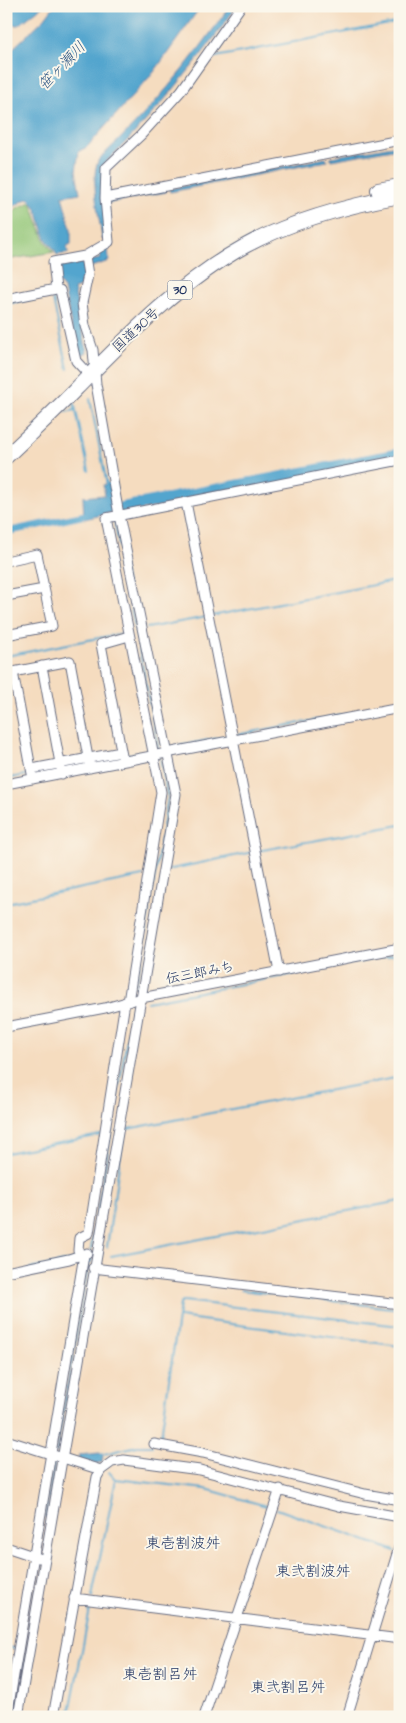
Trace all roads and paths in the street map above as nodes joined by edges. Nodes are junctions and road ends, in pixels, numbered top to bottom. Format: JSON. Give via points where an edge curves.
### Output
{"nodes":[{"id":1,"x":241,"y":6,"type":"edge"},
{"id":2,"x":400,"y":140,"type":"edge"},
{"id":3,"x":400,"y":186,"type":"edge"},
{"id":4,"x":400,"y":196,"type":"edge"},
{"id":5,"x":106,"y":201,"type":"junction"},
{"id":6,"x":86,"y":263,"type":"junction"},
{"id":7,"x":56,"y":289,"type":"junction"},
{"id":8,"x":6,"y":298,"type":"edge"},
{"id":9,"x":90,"y":368,"type":"junction"},
{"id":10,"x":6,"y":444,"type":"edge"},
{"id":11,"x":6,"y":457,"type":"edge"},
{"id":12,"x":400,"y":460,"type":"edge"},
{"id":13,"x":186,"y":502,"type":"junction"},
{"id":14,"x":115,"y":523,"type":"junction"},
{"id":15,"x":6,"y":560,"type":"edge"},
{"id":16,"x":44,"y":589,"type":"junction"},
{"id":17,"x":6,"y":596,"type":"edge"},
{"id":18,"x":6,"y":635,"type":"edge"},
{"id":19,"x":129,"y":636,"type":"junction"},
{"id":20,"x":42,"y":666,"type":"junction"},
{"id":21,"x":400,"y":708,"type":"edge"},
{"id":22,"x":232,"y":737,"type":"junction"},
{"id":23,"x":157,"y":753,"type":"junction"},
{"id":24,"x":122,"y":756,"type":"junction"},
{"id":25,"x":89,"y":763,"type":"junction"},
{"id":26,"x":61,"y":768,"type":"junction"},
{"id":27,"x":32,"y":774,"type":"junction"},
{"id":28,"x":6,"y":784,"type":"edge"},
{"id":29,"x":400,"y":948,"type":"edge"},
{"id":30,"x":279,"y":972,"type":"junction"},
{"id":31,"x":141,"y":998,"type":"junction"},
{"id":32,"x":126,"y":1006,"type":"junction"},
{"id":33,"x":6,"y":1027,"type":"edge"},
{"id":34,"x":113,"y":1126,"type":"junction"},
{"id":35,"x":87,"y":1256,"type":"junction"},
{"id":36,"x":93,"y":1268,"type":"junction"},
{"id":37,"x":6,"y":1272,"type":"edge"},
{"id":38,"x":400,"y":1304,"type":"edge"},
{"id":39,"x":6,"y":1440,"type":"edge"},
{"id":40,"x":158,"y":1445,"type":"dead end"},
{"id":41,"x":203,"y":1455,"type":"junction"},
{"id":42,"x":56,"y":1457,"type":"junction"},
{"id":43,"x":101,"y":1470,"type":"junction"},
{"id":44,"x":200,"y":1470,"type":"junction"},
{"id":45,"x":276,"y":1472,"type":"junction"},
{"id":46,"x":276,"y":1488,"type":"junction"},
{"id":47,"x":400,"y":1500,"type":"edge"},
{"id":48,"x":400,"y":1517,"type":"edge"},
{"id":49,"x":6,"y":1547,"type":"edge"},
{"id":50,"x":398,"y":1549,"type":"edge"},
{"id":51,"x":37,"y":1556,"type":"junction"},
{"id":52,"x":74,"y":1598,"type":"junction"},
{"id":53,"x":236,"y":1621,"type":"junction"},
{"id":54,"x":371,"y":1636,"type":"junction"},
{"id":55,"x":400,"y":1639,"type":"edge"},
{"id":56,"x":7,"y":1717,"type":"edge"},
{"id":57,"x":18,"y":1717,"type":"edge"},
{"id":58,"x":53,"y":1717,"type":"edge"},
{"id":59,"x":204,"y":1717,"type":"edge"},
{"id":60,"x":347,"y":1717,"type":"edge"}],
"edges":[{"from":1,"to":5,"type":"street","via":[[181,91],[106,168]]},
{"from":2,"to":5,"type":"street"},
{"from":3,"to":9,"type":"highway","name":"国道30号","number":"30","via":[[304,210],[242,238],[176,281],[140,312]]},
{"from":4,"to":9,"type":"highway","name":"国道30号","number":"30","via":[[306,219],[245,246],[168,300]]},
{"from":5,"to":6,"type":"street","via":[[109,242]]},
{"from":6,"to":7,"type":"street","via":[[70,258],[55,262],[52,267]]},
{"from":6,"to":9,"type":"street","via":[[82,303]]},
{"from":7,"to":8,"type":"street"},
{"from":7,"to":9,"type":"street","via":[[62,294],[76,361]]},
{"from":9,"to":10,"type":"highway","name":"国道30号","number":"30"},
{"from":9,"to":11,"type":"highway","name":"国道30号","number":"30"},
{"from":9,"to":14,"type":"street"},
{"from":12,"to":13,"type":"street"},
{"from":13,"to":14,"type":"street"},
{"from":13,"to":22,"type":"street"},
{"from":14,"to":19,"type":"street"},
{"from":14,"to":23,"type":"street"},
{"from":15,"to":16,"type":"street","via":[[37,554]]},
{"from":16,"to":17,"type":"street"},
{"from":16,"to":18,"type":"street","via":[[52,626]]},
{"from":19,"to":23,"type":"street"},
{"from":19,"to":24,"type":"street","via":[[101,644]]},
{"from":20,"to":25,"type":"street","via":[[70,660]]},
{"from":20,"to":26,"type":"street"},
{"from":20,"to":27,"type":"street","via":[[13,672]]},
{"from":21,"to":22,"type":"street"},
{"from":22,"to":23,"type":"street"},
{"from":22,"to":30,"type":"street"},
{"from":23,"to":24,"type":"street"},
{"from":23,"to":31,"type":"street","via":[[176,798]]},
{"from":23,"to":32,"type":"street","via":[[161,801]]},
{"from":24,"to":25,"type":"street"},
{"from":25,"to":26,"type":"street"},
{"from":26,"to":27,"type":"street"},
{"from":27,"to":28,"type":"street"},
{"from":29,"to":30,"type":"street","name":"伝三郎みち"},
{"from":30,"to":31,"type":"street","name":"伝三郎みち"},
{"from":31,"to":32,"type":"street","name":"伝三郎みち"},
{"from":31,"to":34,"type":"street"},
{"from":32,"to":33,"type":"street","name":"伝三郎みち"},
{"from":32,"to":34,"type":"street"},
{"from":34,"to":35,"type":"street"},
{"from":34,"to":35,"type":"street","via":[[89,1233],[79,1238],[78,1250]]},
{"from":35,"to":36,"type":"street"},
{"from":35,"to":37,"type":"street"},
{"from":35,"to":42,"type":"street"},
{"from":36,"to":38,"type":"street"},
{"from":36,"to":42,"type":"street"},
{"from":39,"to":42,"type":"street"},
{"from":40,"to":41,"type":"street"},
{"from":41,"to":44,"type":"street"},
{"from":41,"to":45,"type":"street"},
{"from":42,"to":43,"type":"street"},
{"from":42,"to":51,"type":"street"},
{"from":43,"to":44,"type":"street","via":[[112,1462],[124,1460]]},
{"from":43,"to":52,"type":"street"},
{"from":44,"to":46,"type":"street"},
{"from":45,"to":46,"type":"street"},
{"from":45,"to":47,"type":"street"},
{"from":46,"to":48,"type":"street","via":[[339,1506]]},
{"from":46,"to":53,"type":"street","via":[[273,1509]]},
{"from":49,"to":51,"type":"street"},
{"from":50,"to":54,"type":"street"},
{"from":51,"to":56,"type":"street"},
{"from":51,"to":57,"type":"street"},
{"from":52,"to":53,"type":"street"},
{"from":52,"to":58,"type":"street"},
{"from":53,"to":54,"type":"street"},
{"from":53,"to":59,"type":"street"},
{"from":54,"to":55,"type":"street"},
{"from":54,"to":60,"type":"street"}]}
